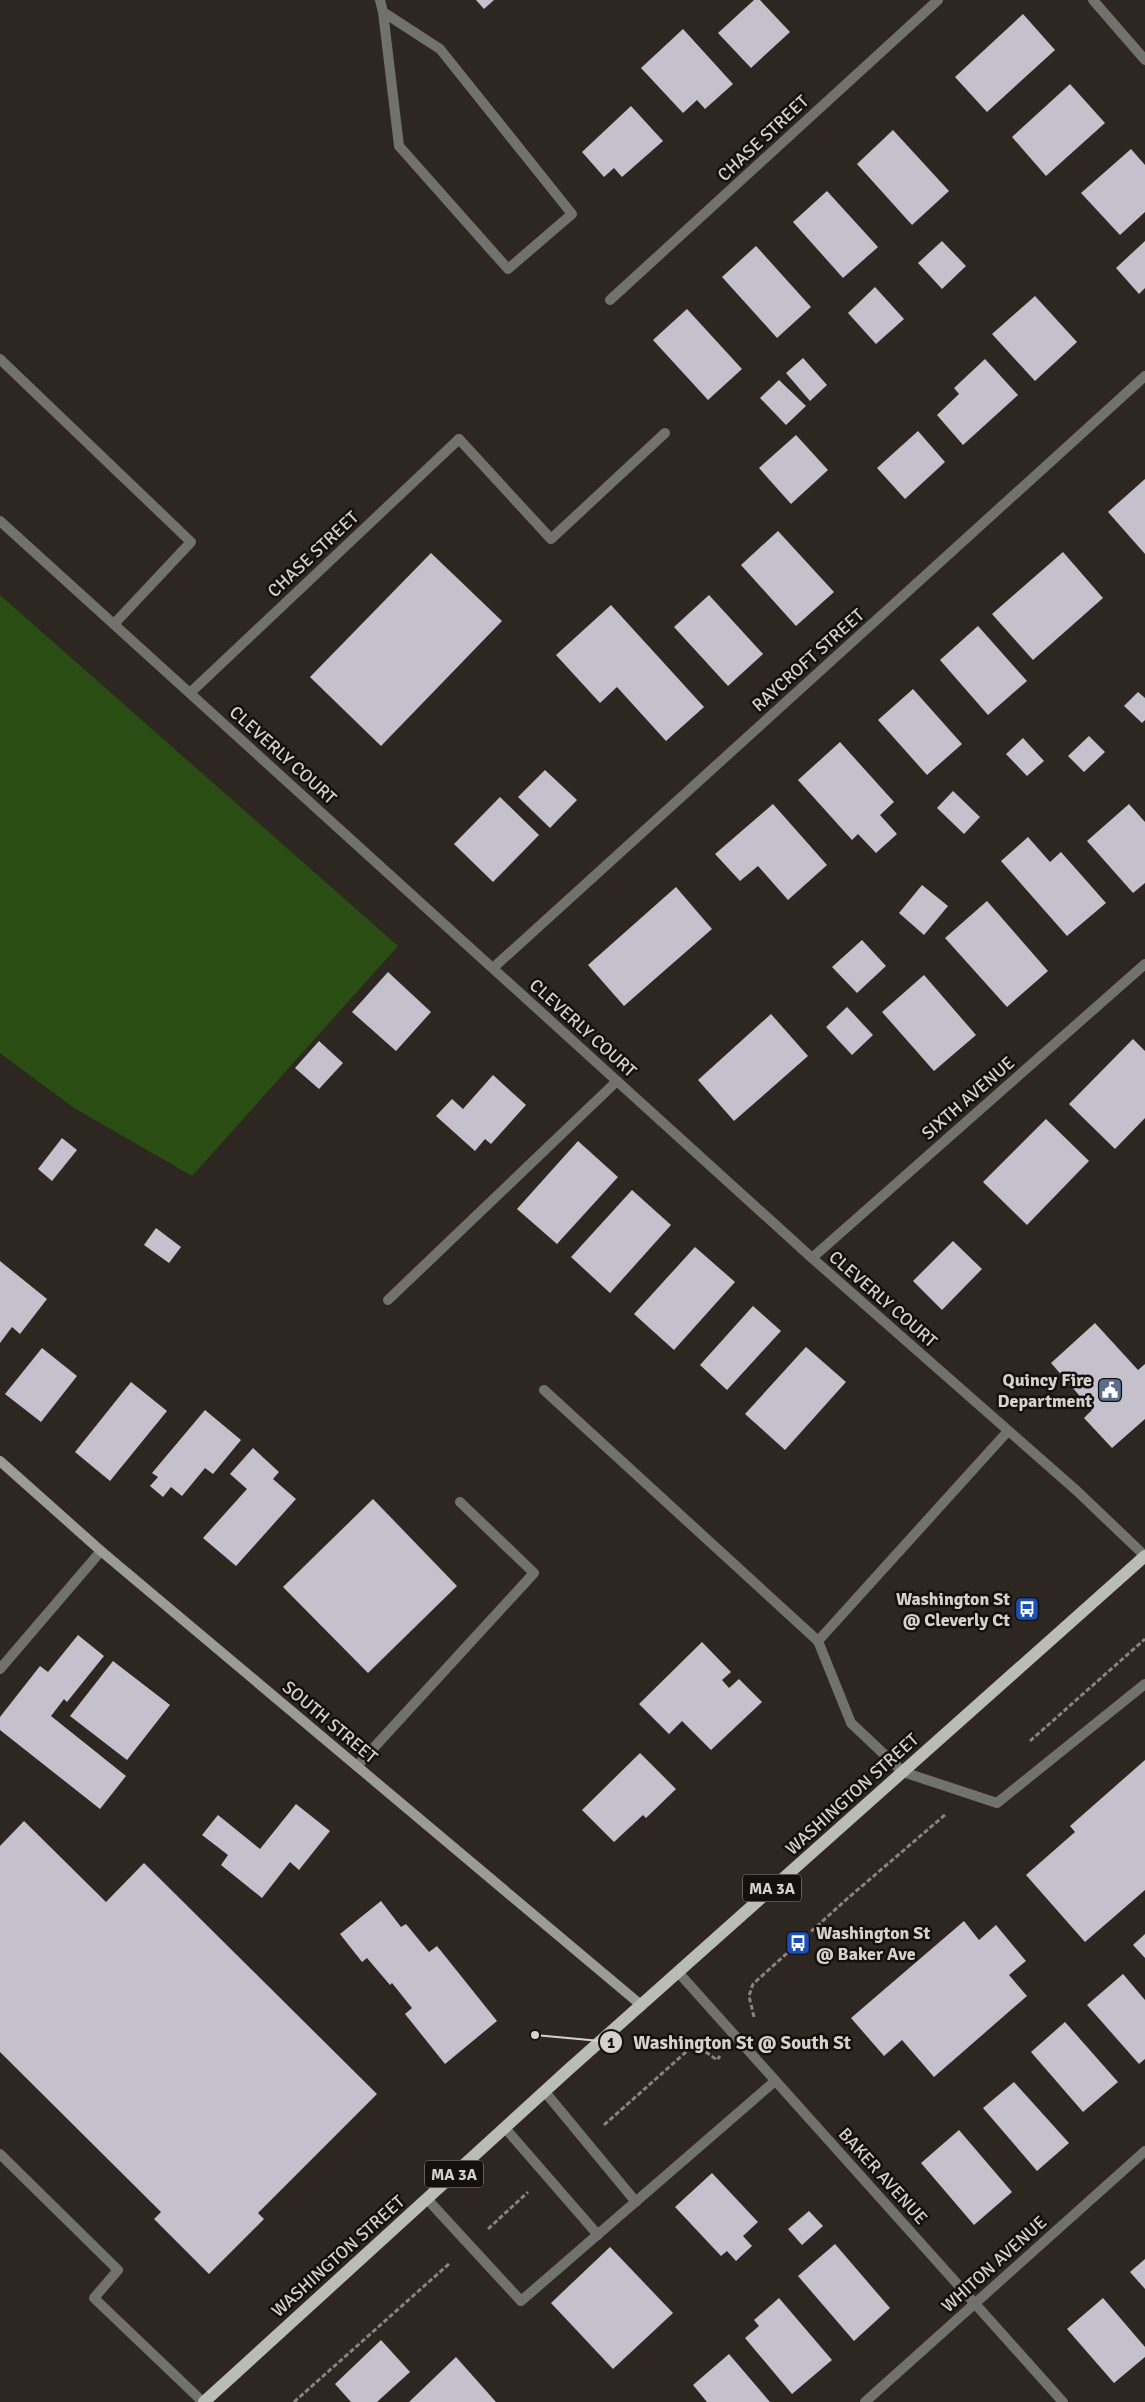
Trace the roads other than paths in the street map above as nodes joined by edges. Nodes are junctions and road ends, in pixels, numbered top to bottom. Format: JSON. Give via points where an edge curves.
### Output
{"nodes":[{"id":1,"x":380,"y":0,"type":"edge"},
{"id":2,"x":938,"y":0,"type":"edge"},
{"id":3,"x":1093,"y":0,"type":"edge"},
{"id":4,"x":383,"y":12,"type":"junction"},
{"id":5,"x":1145,"y":60,"type":"edge"},
{"id":6,"x":610,"y":300,"type":"dead end"},
{"id":7,"x":0,"y":359,"type":"edge"},
{"id":8,"x":1145,"y":376,"type":"edge"},
{"id":9,"x":664,"y":433,"type":"dead end"},
{"id":10,"x":0,"y":521,"type":"edge"},
{"id":11,"x":114,"y":624,"type":"junction"},
{"id":12,"x":190,"y":693,"type":"junction"},
{"id":13,"x":1145,"y":964,"type":"edge"},
{"id":14,"x":493,"y":968,"type":"junction"},
{"id":15,"x":616,"y":1081,"type":"junction"},
{"id":16,"x":812,"y":1258,"type":"junction"},
{"id":17,"x":388,"y":1300,"type":"dead end"},
{"id":18,"x":544,"y":1390,"type":"dead end"},
{"id":19,"x":1008,"y":1431,"type":"junction"},
{"id":20,"x":0,"y":1462,"type":"edge"},
{"id":21,"x":460,"y":1502,"type":"dead end"},
{"id":22,"x":101,"y":1551,"type":"junction"},
{"id":23,"x":1145,"y":1556,"type":"edge"},
{"id":24,"x":818,"y":1641,"type":"junction"},
{"id":25,"x":0,"y":1669,"type":"edge"},
{"id":26,"x":1145,"y":1684,"type":"edge"},
{"id":27,"x":357,"y":1766,"type":"junction"},
{"id":28,"x":903,"y":1772,"type":"junction"},
{"id":29,"x":678,"y":1972,"type":"junction"},
{"id":30,"x":641,"y":2005,"type":"junction"},
{"id":31,"x":775,"y":2080,"type":"junction"},
{"id":32,"x":545,"y":2092,"type":"junction"},
{"id":33,"x":505,"y":2128,"type":"junction"},
{"id":34,"x":1145,"y":2150,"type":"edge"},
{"id":35,"x":0,"y":2154,"type":"edge"},
{"id":36,"x":427,"y":2199,"type":"junction"},
{"id":37,"x":636,"y":2202,"type":"junction"},
{"id":38,"x":598,"y":2235,"type":"junction"},
{"id":39,"x":975,"y":2303,"type":"junction"},
{"id":40,"x":204,"y":2402,"type":"edge"},
{"id":41,"x":865,"y":2402,"type":"edge"},
{"id":42,"x":1063,"y":2402,"type":"edge"}],
"edges":[{"from":1,"to":4,"type":"street"},
{"from":2,"to":6,"type":"street","name":"CHASE STREET"},
{"from":3,"to":5,"type":"street"},
{"from":4,"to":4,"type":"street","via":[[399,146],[508,269],[572,214],[440,49]]},
{"from":7,"to":11,"type":"street","via":[[191,542]]},
{"from":8,"to":14,"type":"street","name":"RAYCROFT STREET"},
{"from":9,"to":12,"type":"street","name":"CHASE STREET","via":[[551,539],[459,439]]},
{"from":10,"to":11,"type":"street","name":"CLEVERLY COURT"},
{"from":11,"to":12,"type":"street","name":"CLEVERLY COURT"},
{"from":12,"to":14,"type":"street","name":"CLEVERLY COURT"},
{"from":13,"to":16,"type":"street","name":"SIXTH AVENUE"},
{"from":14,"to":15,"type":"street","name":"CLEVERLY COURT"},
{"from":15,"to":16,"type":"street","name":"CLEVERLY COURT"},
{"from":15,"to":17,"type":"street"},
{"from":16,"to":19,"type":"street","name":"CLEVERLY COURT"},
{"from":18,"to":24,"type":"street"},
{"from":19,"to":23,"type":"street","name":"CLEVERLY COURT"},
{"from":19,"to":24,"type":"street"},
{"from":20,"to":22,"type":"main road","name":"SOUTH STREET"},
{"from":21,"to":27,"type":"street","via":[[534,1573]]},
{"from":22,"to":25,"type":"street"},
{"from":22,"to":27,"type":"main road","name":"SOUTH STREET"},
{"from":23,"to":28,"type":"main road","name":"WASHINGTON STREET","number":"MA 3A"},
{"from":24,"to":28,"type":"street","via":[[851,1723]]},
{"from":26,"to":28,"type":"street","via":[[997,1803]]},
{"from":27,"to":30,"type":"main road","name":"SOUTH STREET"},
{"from":28,"to":29,"type":"main road","name":"WASHINGTON STREET","number":"MA 3A"},
{"from":29,"to":30,"type":"main road","name":"WASHINGTON STREET","number":"MA 3A"},
{"from":29,"to":31,"type":"street","name":"BAKER AVENUE"},
{"from":30,"to":32,"type":"main road","name":"WASHINGTON STREET","number":"MA 3A"},
{"from":31,"to":37,"type":"street"},
{"from":31,"to":39,"type":"street","name":"BAKER AVENUE"},
{"from":32,"to":33,"type":"main road","name":"WASHINGTON STREET","number":"MA 3A"},
{"from":32,"to":37,"type":"street"},
{"from":33,"to":36,"type":"main road","name":"WASHINGTON STREET","number":"MA 3A"},
{"from":33,"to":38,"type":"street"},
{"from":34,"to":39,"type":"street","name":"WHITON AVENUE"},
{"from":35,"to":40,"type":"street","via":[[118,2270],[94,2298]]},
{"from":36,"to":38,"type":"street","via":[[521,2302]]},
{"from":36,"to":40,"type":"main road","name":"WASHINGTON STREET","number":"MA 3A"},
{"from":37,"to":38,"type":"street"},
{"from":39,"to":41,"type":"street","name":"WHITON AVENUE"},
{"from":39,"to":42,"type":"street","name":"BAKER AVENUE"}]}
